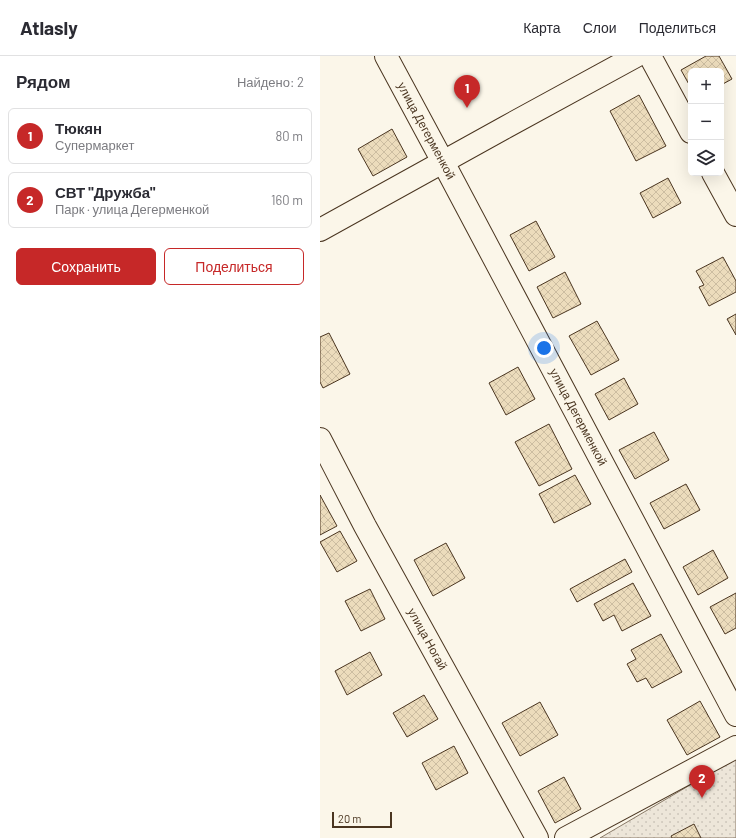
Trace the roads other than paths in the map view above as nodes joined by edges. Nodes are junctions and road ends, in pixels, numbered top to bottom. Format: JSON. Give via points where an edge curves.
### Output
{"nodes":[{"id":1,"x":386,"y":56,"type":"edge"},
{"id":2,"x":636,"y":56,"type":"edge"},
{"id":3,"x":650,"y":56,"type":"edge"},
{"id":4,"x":688,"y":126,"type":"edge"},
{"id":5,"x":443,"y":162,"type":"junction"},
{"id":6,"x":716,"y":176,"type":"edge"},
{"id":7,"x":736,"y":215,"type":"edge"},
{"id":8,"x":320,"y":230,"type":"edge"},
{"id":9,"x":320,"y":439,"type":"edge"},
{"id":10,"x":736,"y":715,"type":"edge"},
{"id":11,"x":736,"y":747,"type":"edge"},
{"id":12,"x":537,"y":838,"type":"edge"},
{"id":13,"x":566,"y":838,"type":"edge"}],
"edges":[{"from":1,"to":5,"type":"street","name":"улица Дегерменкой"},
{"from":2,"to":5,"type":"street"},
{"from":3,"to":4,"type":"street"},
{"from":5,"to":8,"type":"street"},
{"from":5,"to":10,"type":"street","name":"улица Дегерменкой"},
{"from":6,"to":7,"type":"street"},
{"from":9,"to":12,"type":"street","name":"улица Ногай"},
{"from":11,"to":13,"type":"street"}]}
